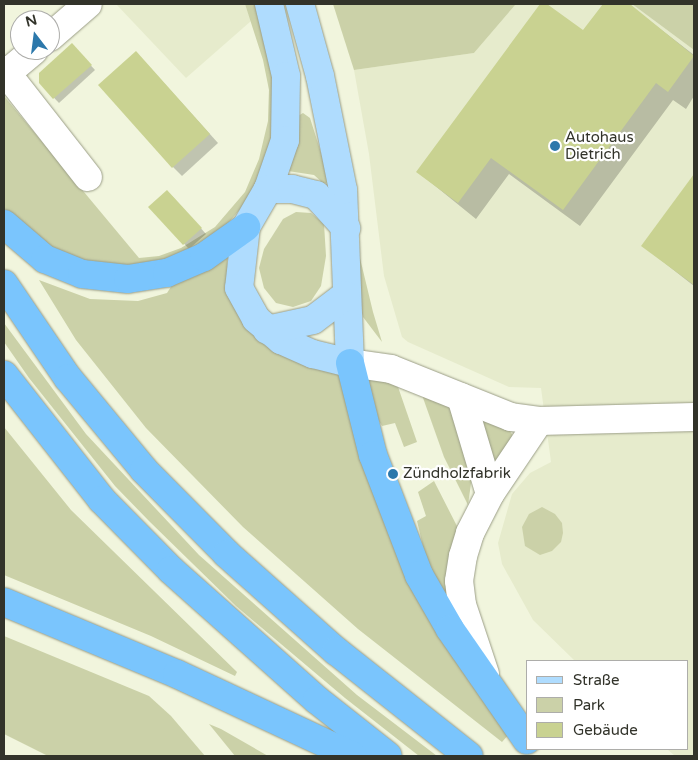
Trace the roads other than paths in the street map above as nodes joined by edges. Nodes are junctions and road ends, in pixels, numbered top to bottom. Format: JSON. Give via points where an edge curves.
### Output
{"nodes":[{"id":1,"x":88,"y":4,"type":"edge"},
{"id":2,"x":269,"y":4,"type":"edge"},
{"id":3,"x":300,"y":4,"type":"edge"},
{"id":4,"x":60,"y":28,"type":"edge"},
{"id":5,"x":20,"y":60,"type":"edge"},
{"id":6,"x":5,"y":71,"type":"edge"},
{"id":7,"x":88,"y":177,"type":"dead end"},
{"id":8,"x":268,"y":189,"type":"junction"},
{"id":9,"x":4,"y":224,"type":"edge"},
{"id":10,"x":246,"y":227,"type":"junction"},
{"id":11,"x":346,"y":228,"type":"junction"},
{"id":12,"x":4,"y":284,"type":"edge"},
{"id":13,"x":346,"y":295,"type":"junction"},
{"id":14,"x":347,"y":324,"type":"junction"},
{"id":15,"x":267,"y":330,"type":"junction"},
{"id":16,"x":350,"y":363,"type":"junction"},
{"id":17,"x":391,"y":369,"type":"junction"},
{"id":18,"x":4,"y":375,"type":"edge"},
{"id":19,"x":461,"y":397,"type":"junction"},
{"id":20,"x":694,"y":417,"type":"edge"},
{"id":21,"x":539,"y":421,"type":"junction"},
{"id":22,"x":490,"y":494,"type":"junction"},
{"id":23,"x":4,"y":602,"type":"edge"},
{"id":24,"x":490,"y":690,"type":"junction"},
{"id":25,"x":522,"y":733,"type":"edge"},
{"id":26,"x":353,"y":756,"type":"edge"},
{"id":27,"x":388,"y":756,"type":"edge"},
{"id":28,"x":469,"y":756,"type":"edge"}],
"edges":[{"from":1,"to":4,"type":"street"},
{"from":2,"to":8,"type":"main road","via":[[286,76],[285,140]]},
{"from":3,"to":11,"type":"main road","via":[[337,156]]},
{"from":5,"to":6,"type":"street"},
{"from":6,"to":7,"type":"street"},
{"from":8,"to":10,"type":"main road"},
{"from":8,"to":11,"type":"main road","via":[[292,189],[316,195]]},
{"from":9,"to":10,"type":"highway","via":[[44,258],[82,274],[128,279],[167,273],[204,257]]},
{"from":10,"to":15,"type":"main road","via":[[239,288],[247,307]]},
{"from":11,"to":13,"type":"main road"},
{"from":12,"to":28,"type":"highway","via":[[68,378],[144,470],[227,554],[336,651]]},
{"from":13,"to":14,"type":"main road"},
{"from":13,"to":15,"type":"main road","via":[[313,320]]},
{"from":14,"to":16,"type":"main road"},
{"from":14,"to":17,"type":"street"},
{"from":15,"to":16,"type":"main road","via":[[296,348]]},
{"from":16,"to":17,"type":"street"},
{"from":16,"to":24,"type":"highway","via":[[366,435],[400,531],[419,575]]},
{"from":17,"to":19,"type":"street"},
{"from":18,"to":27,"type":"highway","via":[[102,500],[171,570],[316,700]]},
{"from":19,"to":21,"type":"street","via":[[512,417]]},
{"from":19,"to":22,"type":"street"},
{"from":20,"to":21,"type":"street"},
{"from":21,"to":22,"type":"street"},
{"from":22,"to":24,"type":"street","via":[[470,533],[459,581],[462,605]]},
{"from":23,"to":26,"type":"highway","via":[[178,674]]},
{"from":24,"to":25,"type":"highway"}]}
